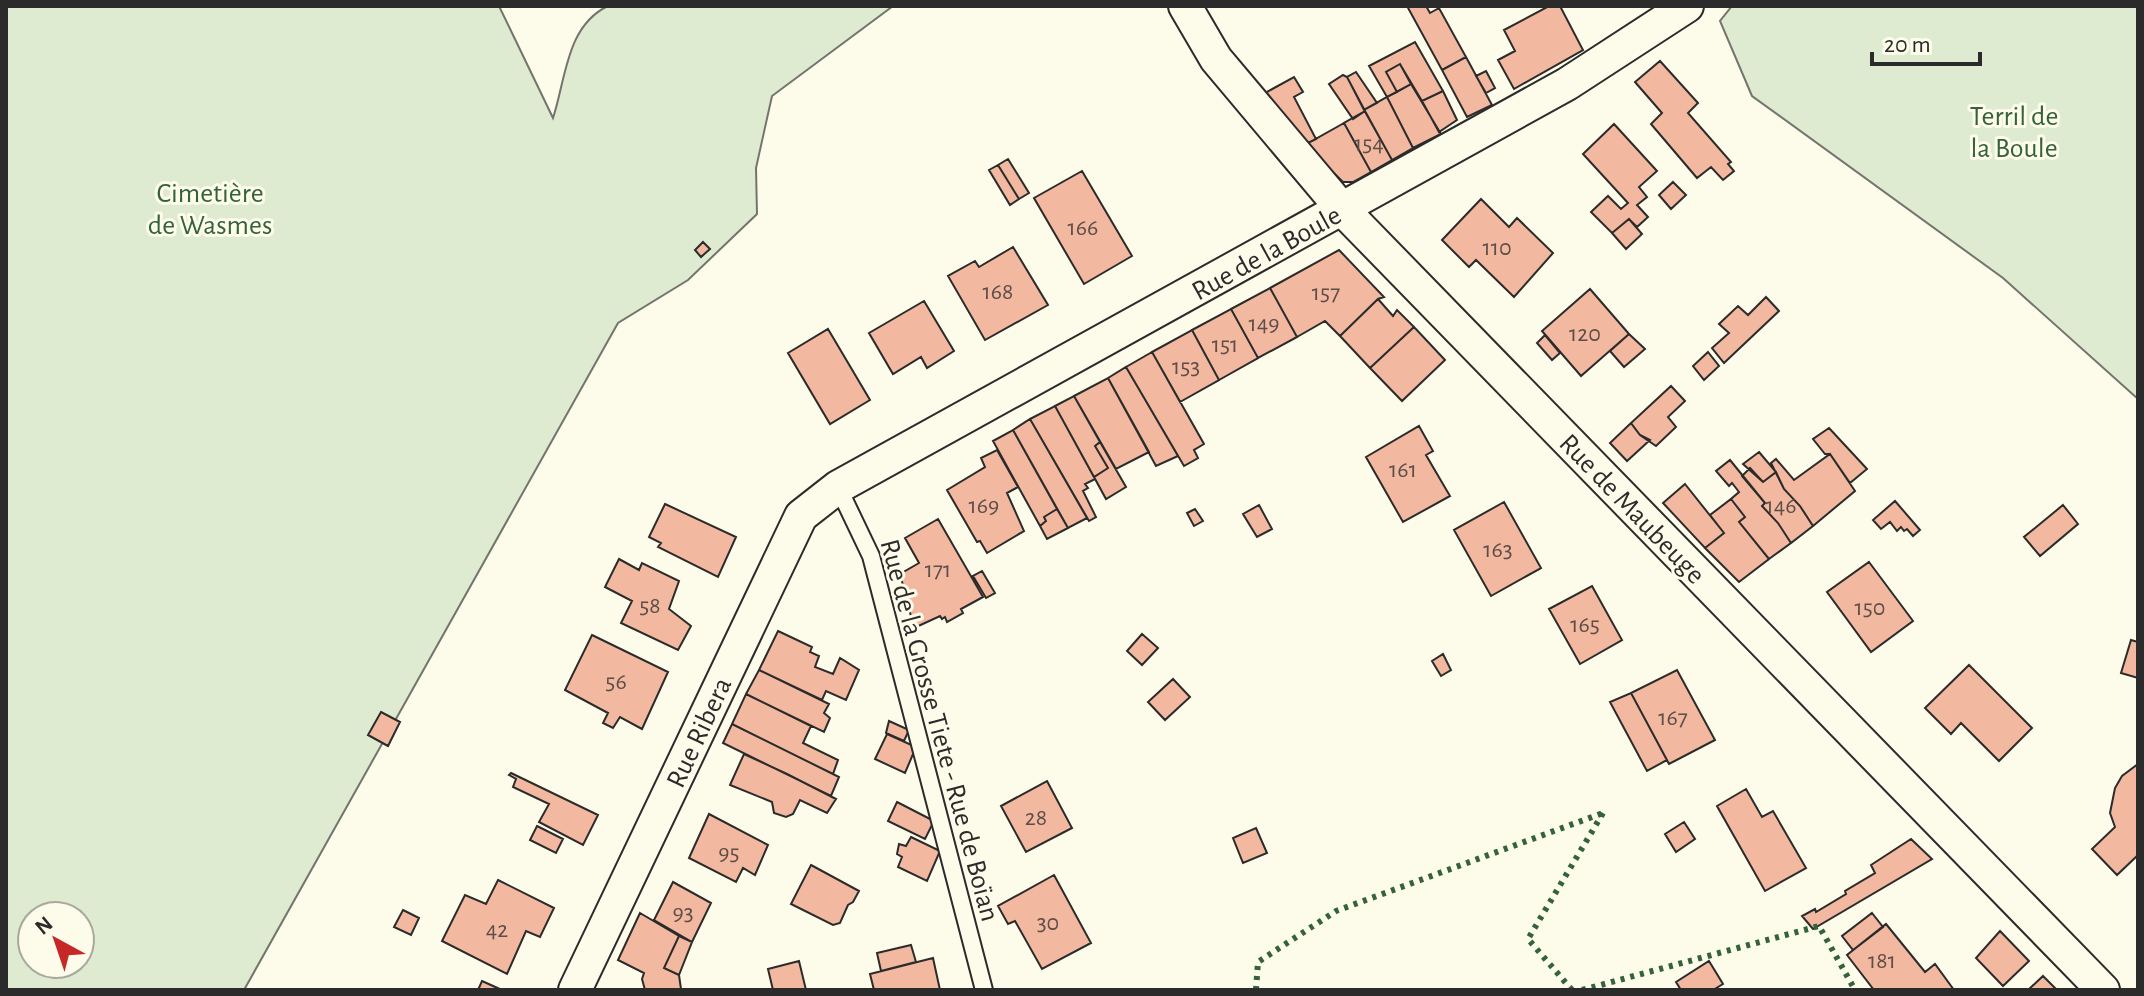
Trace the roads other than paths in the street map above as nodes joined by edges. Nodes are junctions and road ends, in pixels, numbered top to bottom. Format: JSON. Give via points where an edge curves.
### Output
{"nodes":[{"id":1,"x":1185,"y":6,"type":"edge"},
{"id":2,"x":1687,"y":6,"type":"edge"},
{"id":3,"x":1343,"y":210,"type":"junction"},
{"id":4,"x":838,"y":487,"type":"junction"},
{"id":5,"x":575,"y":990,"type":"edge"},
{"id":6,"x":984,"y":990,"type":"edge"},
{"id":7,"x":2103,"y":990,"type":"edge"}],
"edges":[{"from":1,"to":3,"type":"street","name":"Rue de Maubeuge","via":[[1216,59]]},
{"from":2,"to":3,"type":"street","name":"Rue de la Boule","via":[[1567,84]]},
{"from":3,"to":4,"type":"street","name":"Rue de la Boule"},
{"from":3,"to":7,"type":"street","name":"Rue de Maubeuge"},
{"from":4,"to":5,"type":"street","name":"Rue Ribera","via":[[801,516]]},
{"from":4,"to":6,"type":"lane","name":"Rue de la Grosse Tiete - Rue de Boïan","via":[[871,556]]}]}
